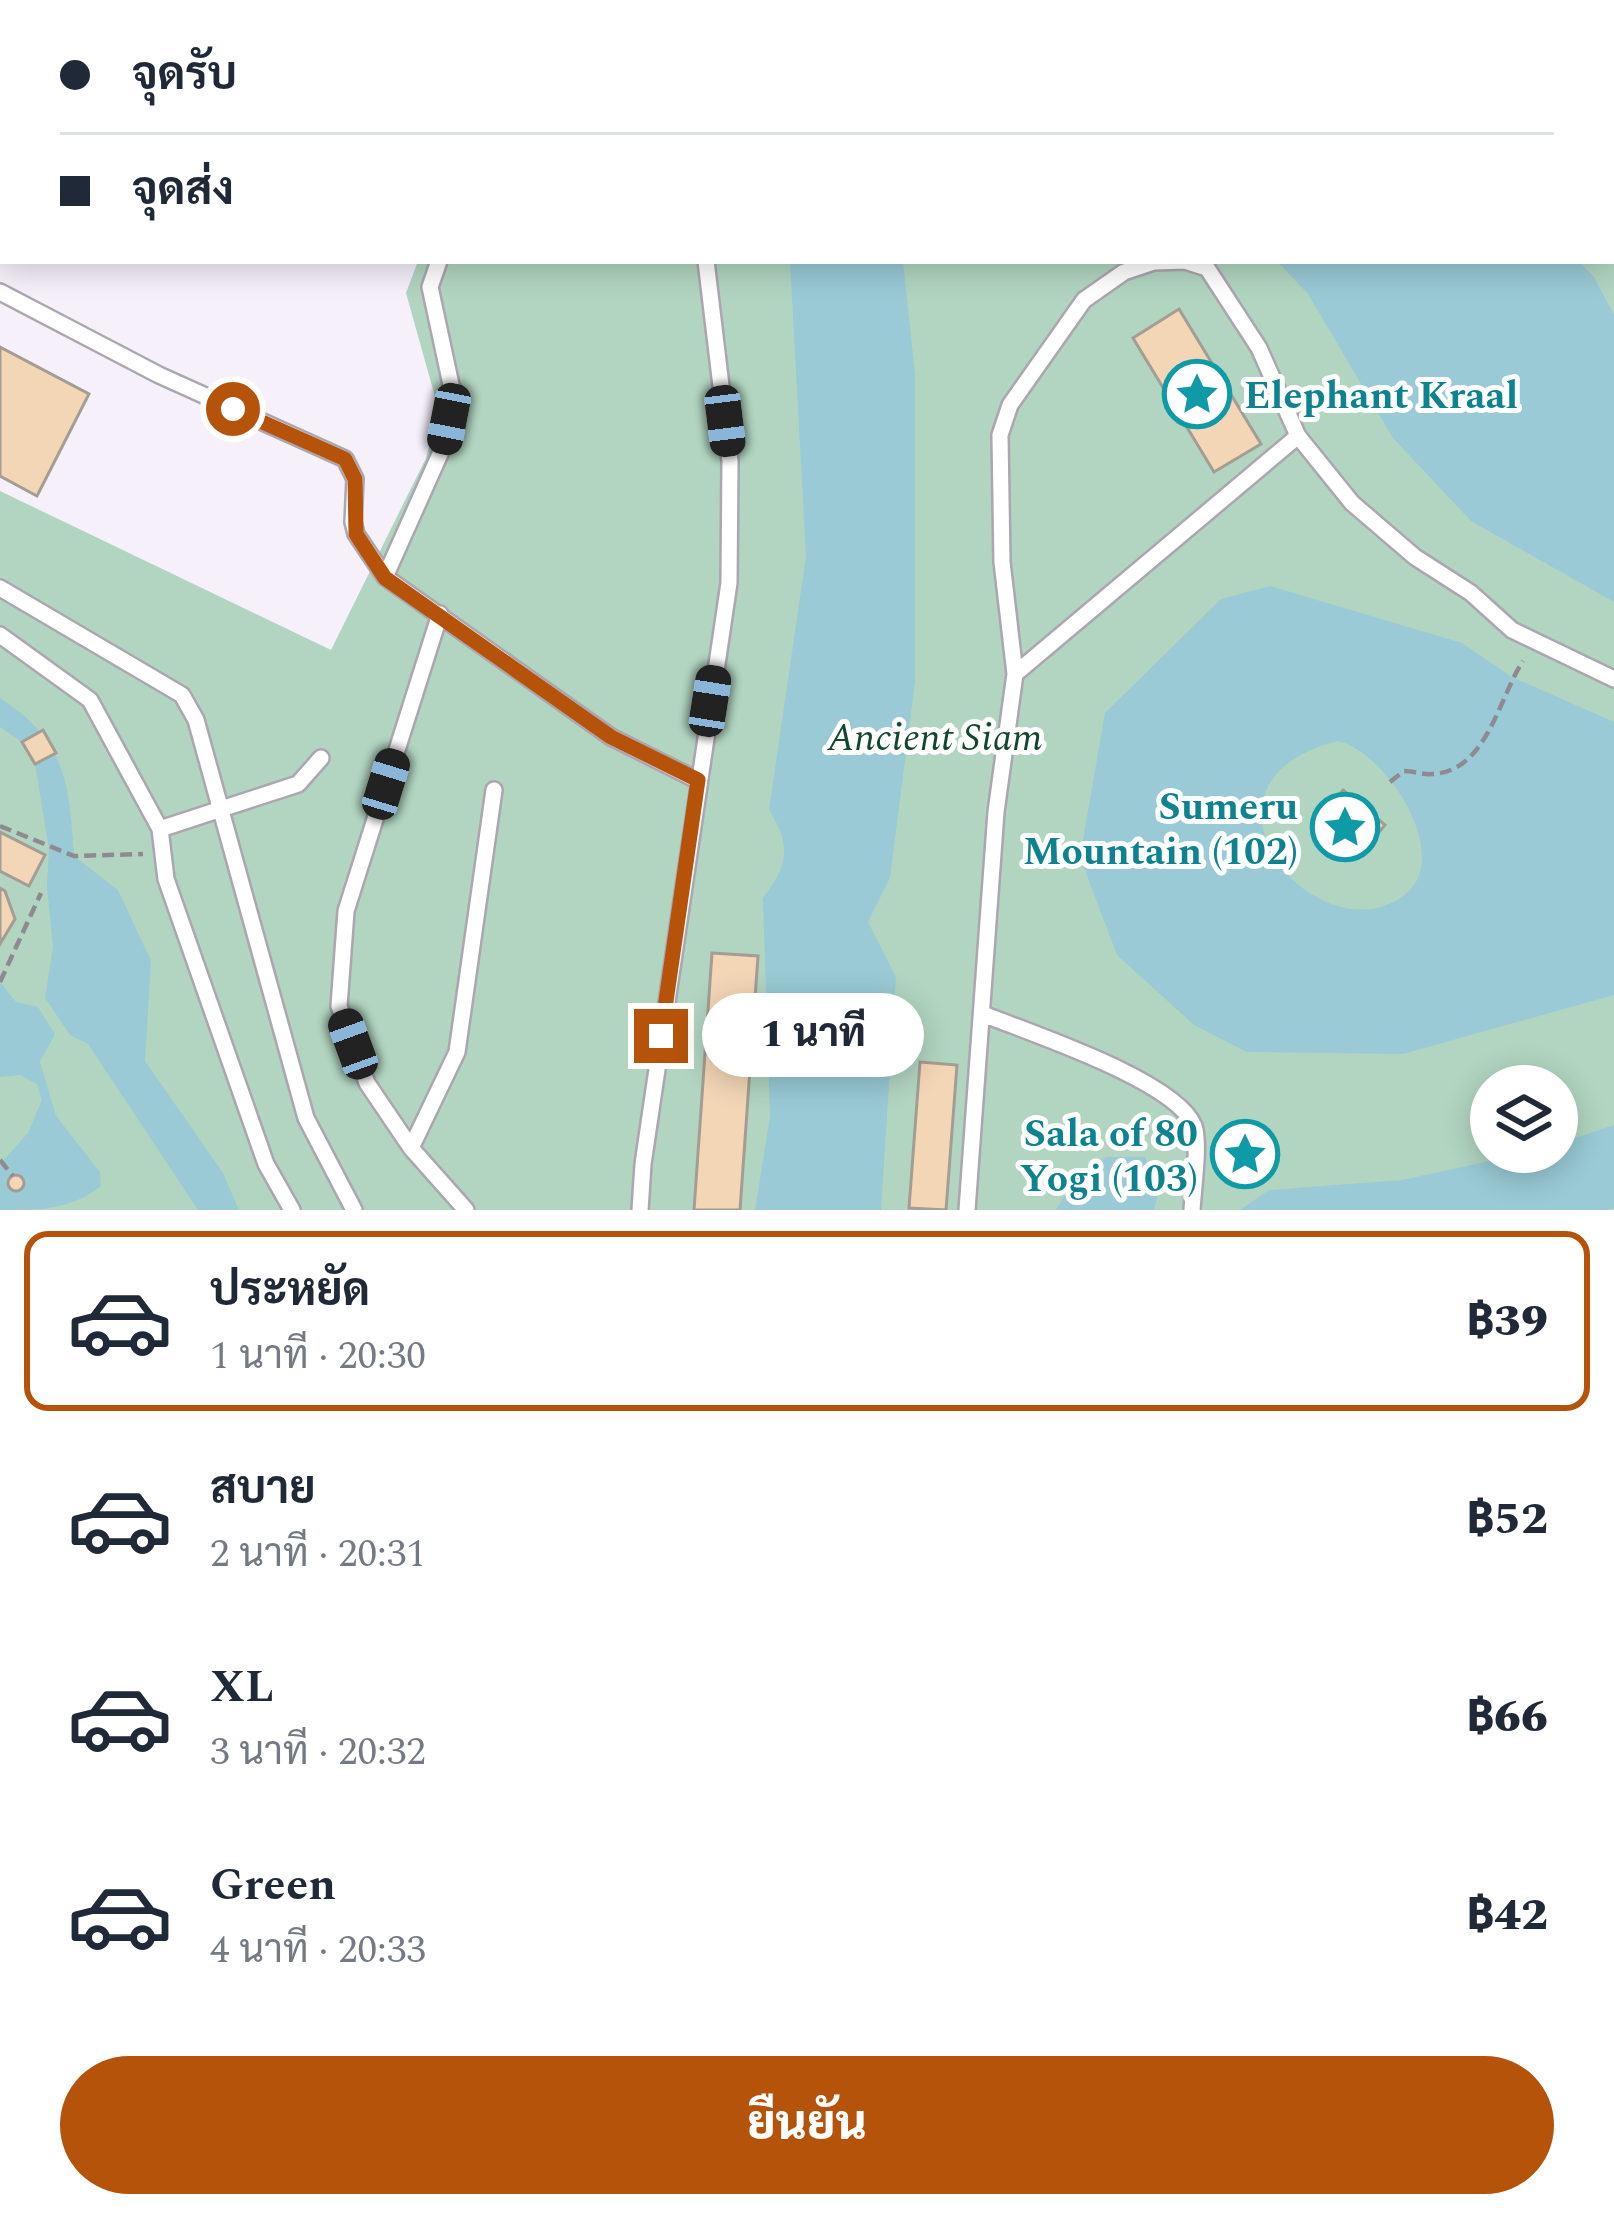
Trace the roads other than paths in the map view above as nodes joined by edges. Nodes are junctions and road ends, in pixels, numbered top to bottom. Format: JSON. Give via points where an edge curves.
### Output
{"nodes":[{"id":1,"x":438,"y":264,"type":"edge"},
{"id":2,"x":706,"y":264,"type":"edge"},
{"id":3,"x":1148,"y":264,"type":"edge"},
{"id":4,"x":1194,"y":264,"type":"edge"},
{"id":5,"x":0,"y":292,"type":"edge"},
{"id":6,"x":1298,"y":436,"type":"junction"},
{"id":7,"x":385,"y":578,"type":"junction"},
{"id":8,"x":0,"y":588,"type":"edge"},
{"id":9,"x":440,"y":614,"type":"junction"},
{"id":10,"x":0,"y":635,"type":"edge"},
{"id":11,"x":1015,"y":674,"type":"junction"},
{"id":12,"x":1614,"y":679,"type":"edge"},
{"id":13,"x":321,"y":758,"type":"dead end"},
{"id":14,"x":698,"y":780,"type":"junction"},
{"id":15,"x":494,"y":790,"type":"dead end"},
{"id":16,"x":220,"y":809,"type":"junction"},
{"id":17,"x":160,"y":829,"type":"junction"},
{"id":18,"x":983,"y":1014,"type":"junction"},
{"id":19,"x":411,"y":1148,"type":"junction"},
{"id":20,"x":292,"y":1210,"type":"edge"},
{"id":21,"x":354,"y":1210,"type":"edge"},
{"id":22,"x":466,"y":1210,"type":"edge"},
{"id":23,"x":640,"y":1210,"type":"edge"},
{"id":24,"x":967,"y":1210,"type":"edge"},
{"id":25,"x":1192,"y":1210,"type":"edge"}],
"edges":[{"from":1,"to":7,"type":"lane","via":[[430,287],[453,394],[444,445]]},
{"from":2,"to":14,"type":"lane","via":[[730,461],[729,583]]},
{"from":3,"to":11,"type":"lane","via":[[1084,300],[1010,405],[1000,435]]},
{"from":4,"to":6,"type":"lane","via":[[1228,296]]},
{"from":5,"to":7,"type":"lane","via":[[345,459],[355,479],[356,534]]},
{"from":6,"to":11,"type":"lane"},
{"from":6,"to":12,"type":"lane","via":[[1352,503],[1414,557],[1512,629]]},
{"from":7,"to":9,"type":"lane"},
{"from":8,"to":16,"type":"lane","via":[[182,695]]},
{"from":9,"to":14,"type":"lane","via":[[611,737]]},
{"from":9,"to":19,"type":"lane","via":[[346,911],[339,1006],[367,1083]]},
{"from":10,"to":17,"type":"lane","via":[[90,700]]},
{"from":11,"to":18,"type":"lane"},
{"from":13,"to":16,"type":"lane","via":[[298,784]]},
{"from":14,"to":23,"type":"lane"},
{"from":15,"to":19,"type":"lane","via":[[457,1052]]},
{"from":16,"to":17,"type":"lane"},
{"from":16,"to":21,"type":"lane","via":[[306,1118]]},
{"from":17,"to":20,"type":"lane","via":[[166,879],[201,981],[266,1164]]},
{"from":18,"to":24,"type":"lane"},
{"from":18,"to":25,"type":"lane","via":[[1152,1084],[1180,1106],[1195,1128]]},
{"from":19,"to":22,"type":"lane"}]}
